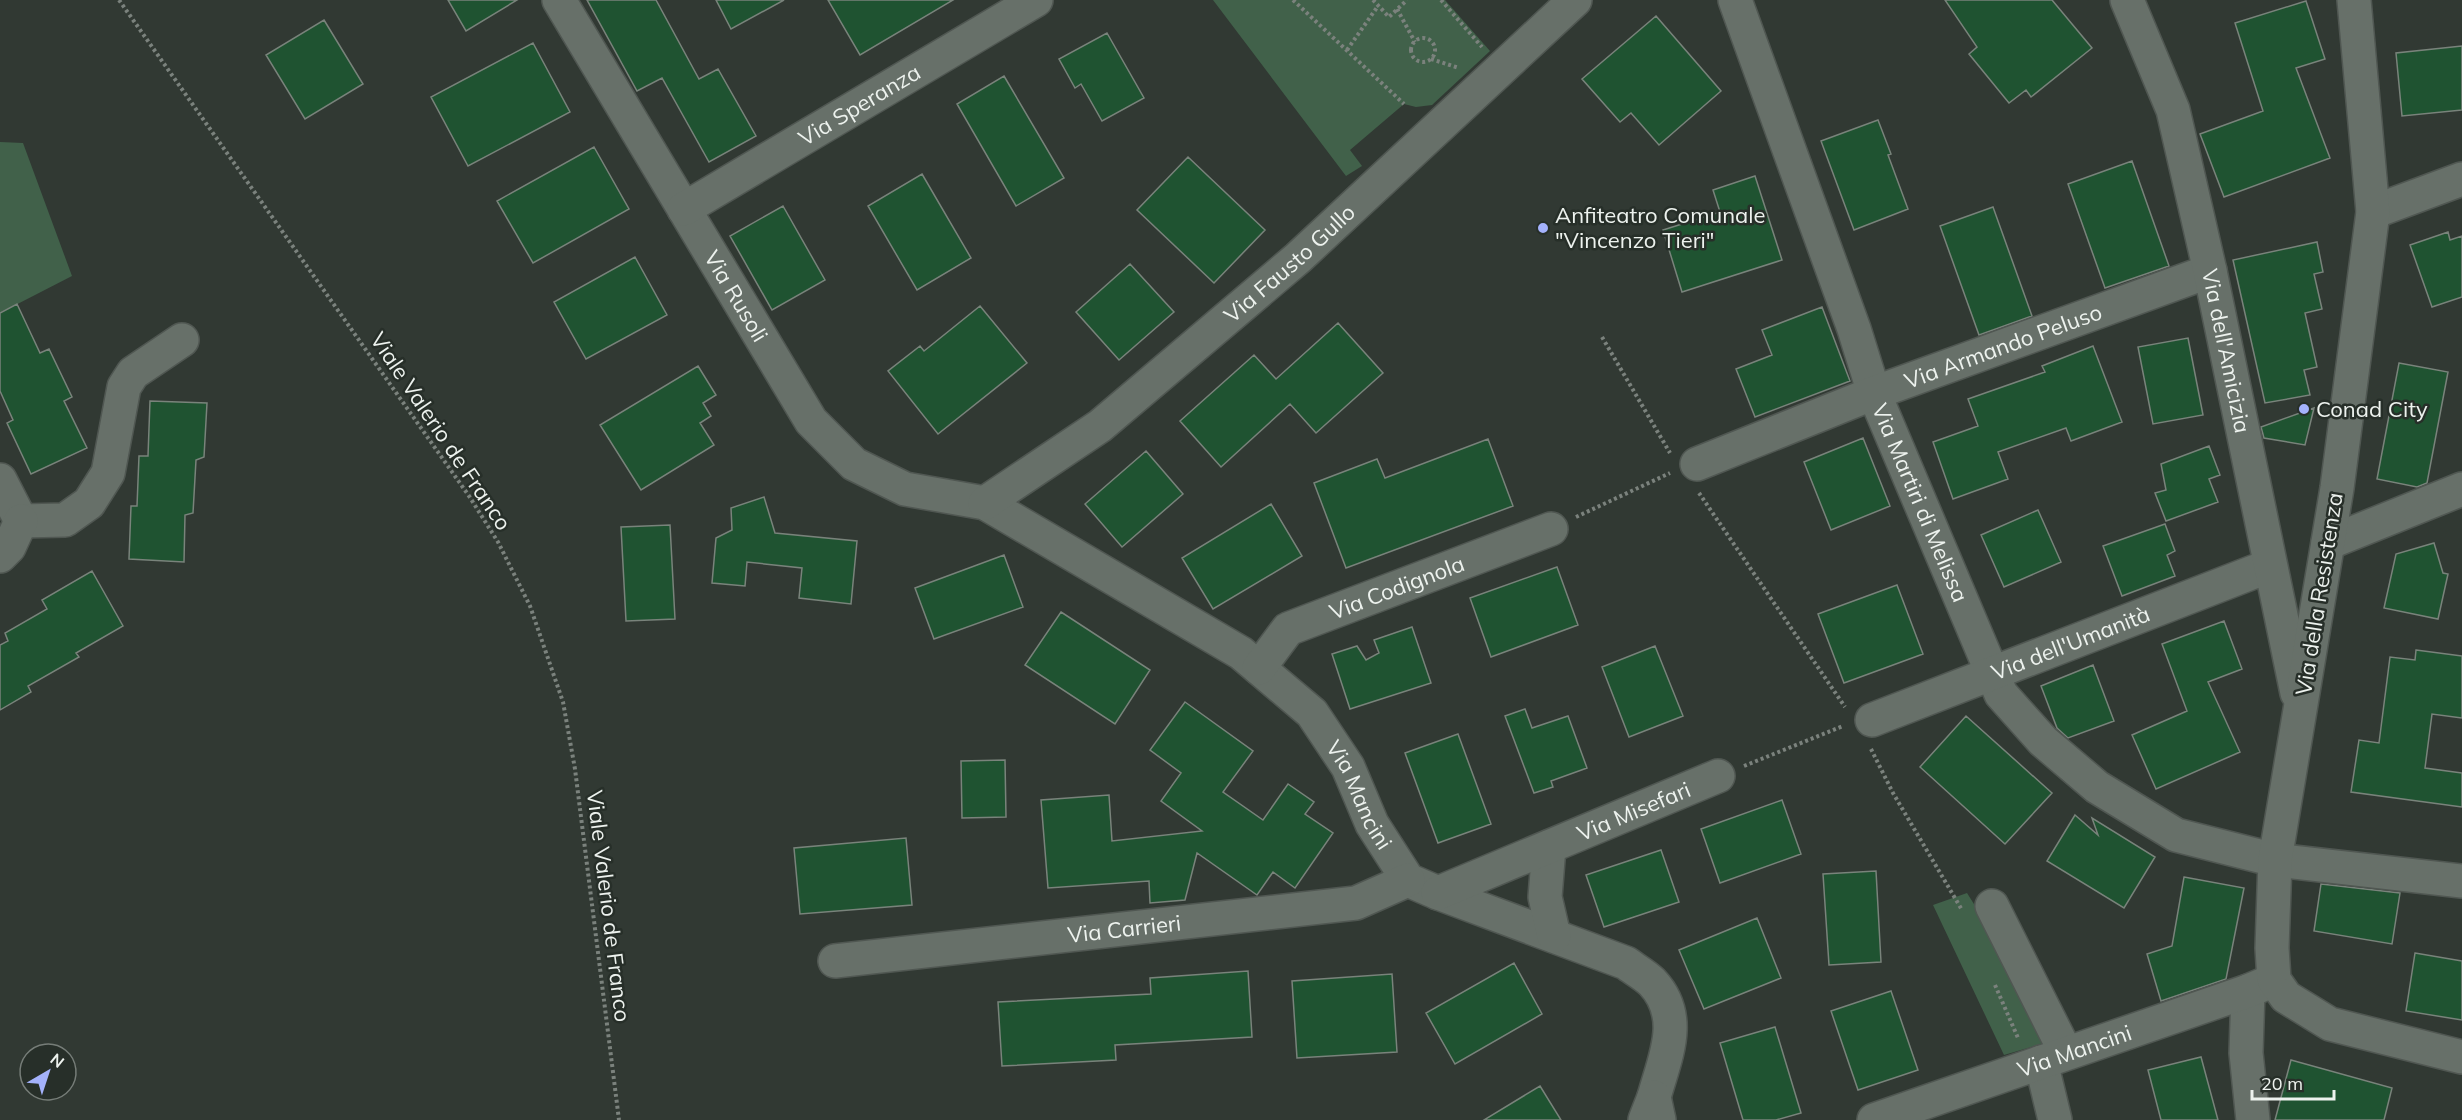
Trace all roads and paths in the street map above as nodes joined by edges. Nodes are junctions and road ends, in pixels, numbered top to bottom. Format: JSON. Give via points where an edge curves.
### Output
{"nodes":[{"id":1,"x":119,"y":0,"type":"edge"},
{"id":2,"x":559,"y":0,"type":"edge"},
{"id":3,"x":1036,"y":0,"type":"edge"},
{"id":4,"x":1293,"y":0,"type":"edge"},
{"id":5,"x":1373,"y":0,"type":"edge"},
{"id":6,"x":1407,"y":0,"type":"edge"},
{"id":7,"x":1441,"y":0,"type":"edge"},
{"id":8,"x":1575,"y":0,"type":"edge"},
{"id":9,"x":1735,"y":0,"type":"edge"},
{"id":10,"x":2127,"y":0,"type":"edge"},
{"id":11,"x":2354,"y":0,"type":"edge"},
{"id":12,"x":1378,"y":6,"type":"junction"},
{"id":13,"x":1397,"y":9,"type":"junction"},
{"id":14,"x":1415,"y":42,"type":"junction"},
{"id":15,"x":1347,"y":50,"type":"junction"},
{"id":16,"x":1488,"y":54,"type":"dead end"},
{"id":17,"x":1431,"y":59,"type":"junction"},
{"id":18,"x":1468,"y":71,"type":"dead end"},
{"id":19,"x":1404,"y":104,"type":"dead end"},
{"id":20,"x":2462,"y":179,"type":"edge"},
{"id":21,"x":684,"y":209,"type":"junction"},
{"id":22,"x":2373,"y":212,"type":"junction"},
{"id":23,"x":2210,"y":271,"type":"junction"},
{"id":24,"x":1602,"y":337,"type":"dead end"},
{"id":25,"x":182,"y":340,"type":"dead end"},
{"id":26,"x":1874,"y":393,"type":"junction"},
{"id":27,"x":1688,"y":470,"type":"junction"},
{"id":28,"x":1663,"y":477,"type":"dead end"},
{"id":29,"x":0,"y":480,"type":"edge"},
{"id":30,"x":2462,"y":489,"type":"edge"},
{"id":31,"x":985,"y":503,"type":"junction"},
{"id":32,"x":21,"y":521,"type":"junction"},
{"id":33,"x":1551,"y":529,"type":"joint"},
{"id":34,"x":2328,"y":543,"type":"junction"},
{"id":35,"x":0,"y":556,"type":"edge"},
{"id":36,"x":2272,"y":581,"type":"junction"},
{"id":37,"x":2319,"y":597,"type":"junction"},
{"id":38,"x":1259,"y":668,"type":"junction"},
{"id":39,"x":1992,"y":674,"type":"junction"},
{"id":40,"x":2300,"y":710,"type":"junction"},
{"id":41,"x":1860,"y":716,"type":"joint"},
{"id":42,"x":1841,"y":726,"type":"dead end"},
{"id":43,"x":1874,"y":754,"type":"dead end"},
{"id":44,"x":1718,"y":777,"type":"joint"},
{"id":45,"x":1893,"y":794,"type":"dead end"},
{"id":46,"x":1549,"y":847,"type":"junction"},
{"id":47,"x":2275,"y":860,"type":"junction"},
{"id":48,"x":1408,"y":880,"type":"junction"},
{"id":49,"x":2462,"y":880,"type":"edge"},
{"id":50,"x":1438,"y":893,"type":"junction"},
{"id":51,"x":1992,"y":906,"type":"dead end"},
{"id":52,"x":1554,"y":936,"type":"junction"},
{"id":53,"x":835,"y":961,"type":"dead end"},
{"id":54,"x":2261,"y":985,"type":"junction"},
{"id":55,"x":2053,"y":1057,"type":"junction"},
{"id":56,"x":2462,"y":1057,"type":"edge"},
{"id":57,"x":1652,"y":1112,"type":"edge"},
{"id":58,"x":618,"y":1120,"type":"edge"},
{"id":59,"x":1874,"y":1120,"type":"edge"},
{"id":60,"x":2055,"y":1120,"type":"edge"},
{"id":61,"x":2253,"y":1120,"type":"edge"}],
"edges":[{"from":1,"to":58,"type":"path","name":"Viale Valerio de Franco","via":[[469,496],[498,542],[530,606],[552,667],[570,737]]},
{"from":2,"to":21,"type":"street","name":"Via Rusoli"},
{"from":3,"to":21,"type":"street","name":"Via Speranza"},
{"from":4,"to":15,"type":"path"},
{"from":5,"to":12,"type":"path"},
{"from":6,"to":13,"type":"path"},
{"from":7,"to":16,"type":"path"},
{"from":8,"to":31,"type":"street","name":"Via Fausto Gullo","via":[[1298,258],[1100,426]]},
{"from":9,"to":26,"type":"street","name":"Via Martiri di Melissa"},
{"from":10,"to":23,"type":"street","name":"Via dell'Amicizia","via":[[2174,110]]},
{"from":11,"to":22,"type":"street","name":"Via della Resistenza"},
{"from":12,"to":13,"type":"path","via":[[1389,17]]},
{"from":12,"to":15,"type":"path"},
{"from":13,"to":14,"type":"path"},
{"from":14,"to":17,"type":"path","via":[[1411,50],[1417,60]]},
{"from":14,"to":17,"type":"path","via":[[1431,42],[1435,48]]},
{"from":15,"to":19,"type":"path"},
{"from":17,"to":18,"type":"path"},
{"from":20,"to":22,"type":"street"},
{"from":21,"to":31,"type":"street","name":"Via Rusoli","via":[[811,421],[854,464],[905,489]]},
{"from":22,"to":34,"type":"street","name":"Via della Resistenza"},
{"from":23,"to":26,"type":"street","name":"Via Armando Peluso"},
{"from":23,"to":36,"type":"street","name":"Via dell'Amicizia"},
{"from":24,"to":27,"type":"path"},
{"from":25,"to":32,"type":"street","via":[[133,373],[124,387],[108,473],[89,503],[65,520]]},
{"from":26,"to":27,"type":"street","name":"Via Armando Peluso"},
{"from":26,"to":39,"type":"street","name":"Via Martiri di Melissa"},
{"from":27,"to":41,"type":"path"},
{"from":28,"to":33,"type":"path"},
{"from":29,"to":32,"type":"street"},
{"from":30,"to":34,"type":"street"},
{"from":31,"to":38,"type":"street","name":"Via Mancini","via":[[1241,653]]},
{"from":32,"to":35,"type":"street","via":[[9,547]]},
{"from":33,"to":38,"type":"street","name":"Via Codignola","via":[[1288,629]]},
{"from":34,"to":37,"type":"street","name":"Via della Resistenza"},
{"from":36,"to":37,"type":"street","via":[[2292,604]]},
{"from":36,"to":39,"type":"street","name":"Via dell'Umanità"},
{"from":36,"to":40,"type":"street","name":"Via dell'Amicizia"},
{"from":37,"to":40,"type":"street","name":"Via della Resistenza"},
{"from":38,"to":48,"type":"street","name":"Via Mancini","via":[[1312,713],[1348,767],[1372,824]]},
{"from":39,"to":41,"type":"street","name":"Via dell'Umanità"},
{"from":39,"to":47,"type":"street","name":"Via Martiri di Melissa","via":[[2001,694],[2043,741],[2097,787],[2176,835]]},
{"from":40,"to":47,"type":"street","name":"Via della Resistenza"},
{"from":42,"to":44,"type":"path"},
{"from":43,"to":45,"type":"path"},
{"from":44,"to":46,"type":"street","name":"Via Misefari"},
{"from":46,"to":50,"type":"street","name":"Via Misefari"},
{"from":46,"to":52,"type":"street","name":"Via Misefari","via":[[1545,897]]},
{"from":47,"to":49,"type":"street","name":"Via Martiri di Melissa"},
{"from":47,"to":54,"type":"street","name":"Via della Resistenza","via":[[2272,948]]},
{"from":48,"to":50,"type":"street"},
{"from":48,"to":53,"type":"street","name":"Via Carrieri","via":[[1356,903]]},
{"from":50,"to":52,"type":"street"},
{"from":51,"to":55,"type":"street"},
{"from":52,"to":57,"type":"street","via":[[1626,963],[1652,982],[1670,1011],[1670,1043]]},
{"from":54,"to":55,"type":"street","name":"Via Mancini"},
{"from":54,"to":56,"type":"street","via":[[2330,1024]]},
{"from":54,"to":61,"type":"street","name":"Via della Resistenza","via":[[2246,1053]]},
{"from":55,"to":59,"type":"street","name":"Via Mancini"},
{"from":55,"to":60,"type":"street"}]}
